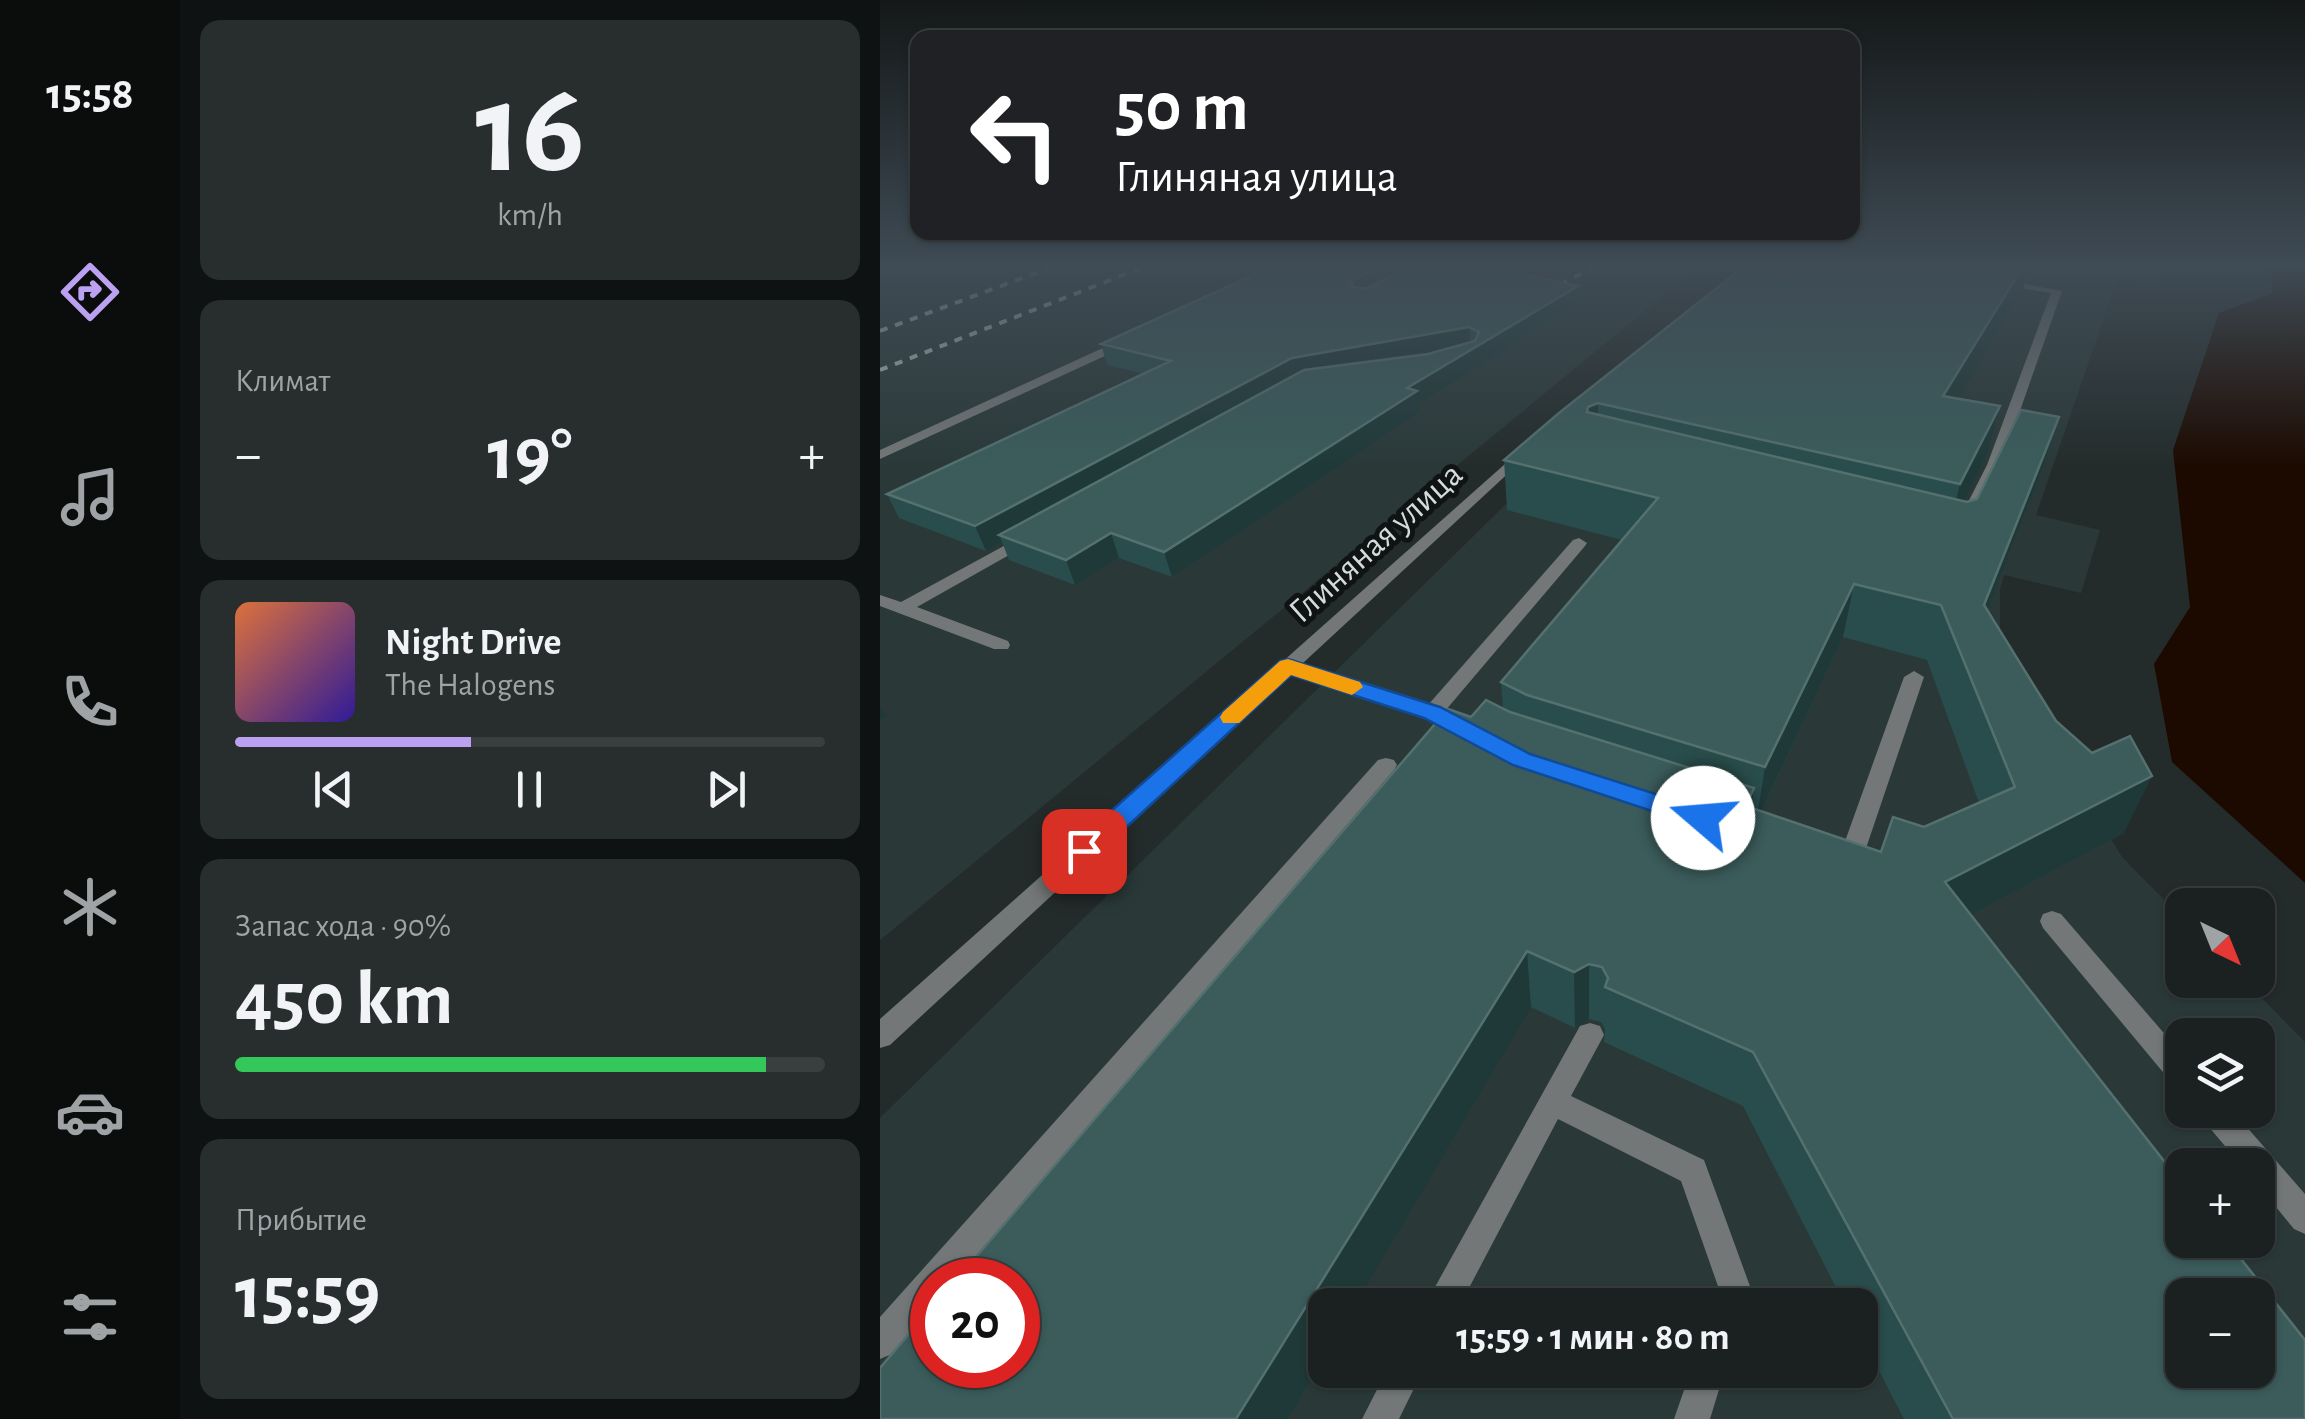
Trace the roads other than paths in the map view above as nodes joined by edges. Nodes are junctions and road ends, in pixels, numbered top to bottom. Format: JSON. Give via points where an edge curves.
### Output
{"nodes":[{"id":1,"x":1141,"y":334,"type":"edge"},
{"id":2,"x":2041,"y":334,"type":"edge"},
{"id":3,"x":1535,"y":441,"type":"edge"},
{"id":4,"x":880,"y":456,"type":"edge"},
{"id":5,"x":1041,"y":531,"type":"edge"},
{"id":6,"x":1579,"y":543,"type":"dead end"},
{"id":7,"x":1954,"y":546,"type":"edge"},
{"id":8,"x":880,"y":600,"type":"edge"},
{"id":9,"x":902,"y":609,"type":"junction"},
{"id":10,"x":1001,"y":645,"type":"dead end"},
{"id":11,"x":1288,"y":666,"type":"junction"},
{"id":12,"x":1914,"y":677,"type":"dead end"},
{"id":13,"x":1432,"y":712,"type":"junction"},
{"id":14,"x":1492,"y":744,"type":"edge"},
{"id":15,"x":1386,"y":765,"type":"dead end"},
{"id":16,"x":1830,"y":860,"type":"edge"},
{"id":17,"x":2052,"y":920,"type":"dead end"},
{"id":18,"x":1590,"y":1035,"type":"dead end"},
{"id":19,"x":880,"y":1036,"type":"edge"},
{"id":20,"x":2165,"y":1054,"type":"edge"},
{"id":21,"x":1552,"y":1101,"type":"junction"},
{"id":22,"x":2229,"y":1128,"type":"edge"},
{"id":23,"x":2305,"y":1218,"type":"edge"},
{"id":24,"x":954,"y":1258,"type":"edge"},
{"id":25,"x":1451,"y":1288,"type":"edge"},
{"id":26,"x":1736,"y":1288,"type":"edge"},
{"id":27,"x":910,"y":1308,"type":"edge"},
{"id":28,"x":880,"y":1342,"type":"edge"},
{"id":29,"x":1396,"y":1388,"type":"edge"},
{"id":30,"x":1702,"y":1388,"type":"edge"},
{"id":31,"x":1380,"y":1419,"type":"edge"},
{"id":32,"x":1692,"y":1419,"type":"edge"}],
"edges":[{"from":1,"to":4,"type":"street"},
{"from":2,"to":7,"type":"street","via":[[1994,465]]},
{"from":3,"to":11,"type":"street","name":"Глиняная улица"},
{"from":5,"to":9,"type":"street"},
{"from":6,"to":13,"type":"street"},
{"from":8,"to":9,"type":"street"},
{"from":9,"to":10,"type":"street"},
{"from":11,"to":13,"type":"street"},
{"from":11,"to":19,"type":"street","name":"Глиняная улица"},
{"from":12,"to":16,"type":"street","via":[[1848,866]]},
{"from":13,"to":14,"type":"street"},
{"from":15,"to":24,"type":"street"},
{"from":17,"to":20,"type":"street"},
{"from":18,"to":21,"type":"street"},
{"from":21,"to":25,"type":"street"},
{"from":21,"to":26,"type":"street","via":[[1692,1171]]},
{"from":22,"to":23,"type":"street"},
{"from":27,"to":28,"type":"street"},
{"from":29,"to":31,"type":"street"},
{"from":30,"to":32,"type":"street"}]}
